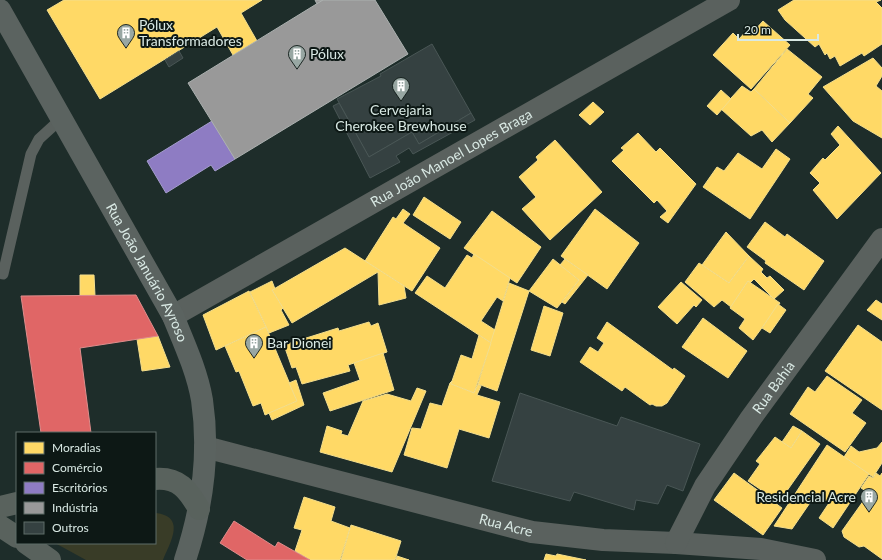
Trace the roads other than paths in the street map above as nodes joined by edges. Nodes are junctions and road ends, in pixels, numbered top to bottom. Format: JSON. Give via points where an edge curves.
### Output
{"nodes":[{"id":1,"x":729,"y":0,"type":"edge"},
{"id":2,"x":0,"y":10,"type":"edge"},
{"id":3,"x":62,"y":118,"type":"junction"},
{"id":4,"x":882,"y":239,"type":"edge"},
{"id":5,"x":4,"y":274,"type":"dead end"},
{"id":6,"x":173,"y":316,"type":"junction"},
{"id":7,"x":205,"y":447,"type":"junction"},
{"id":8,"x":156,"y":479,"type":"edge"},
{"id":9,"x":16,"y":503,"type":"edge"},
{"id":10,"x":0,"y":507,"type":"edge"},
{"id":11,"x":199,"y":509,"type":"junction"},
{"id":12,"x":0,"y":526,"type":"edge"},
{"id":13,"x":16,"y":536,"type":"edge"},
{"id":14,"x":676,"y":543,"type":"junction"},
{"id":15,"x":27,"y":544,"type":"edge"},
{"id":16,"x":50,"y":560,"type":"edge"},
{"id":17,"x":184,"y":560,"type":"edge"},
{"id":18,"x":815,"y":560,"type":"edge"}],
"edges":[{"from":1,"to":6,"type":"street","name":"Rua João Manoel Lopes Braga"},
{"from":2,"to":3,"type":"main road","name":"Rua João Januário Ayroso"},
{"from":3,"to":5,"type":"lane","via":[[39,140],[31,154]]},
{"from":3,"to":6,"type":"main road","name":"Rua João Januário Ayroso"},
{"from":4,"to":14,"type":"street","name":"Rua Bahia","via":[[751,418],[705,486]]},
{"from":6,"to":7,"type":"main road","name":"Rua João Januário Ayroso","via":[[190,358],[202,400]]},
{"from":7,"to":11,"type":"main road","name":"Rua João Januário Ayroso"},
{"from":7,"to":14,"type":"street","name":"Rua Acre","via":[[532,532],[603,540]]},
{"from":8,"to":11,"type":"main road","via":[[166,478],[176,482],[191,495]]},
{"from":9,"to":10,"type":"main road"},
{"from":11,"to":17,"type":"main road","name":"Rua João Januário Ayroso"},
{"from":12,"to":13,"type":"main road"},
{"from":14,"to":18,"type":"street","name":"Rua Acre","via":[[761,549]]},
{"from":15,"to":16,"type":"main road"}]}
